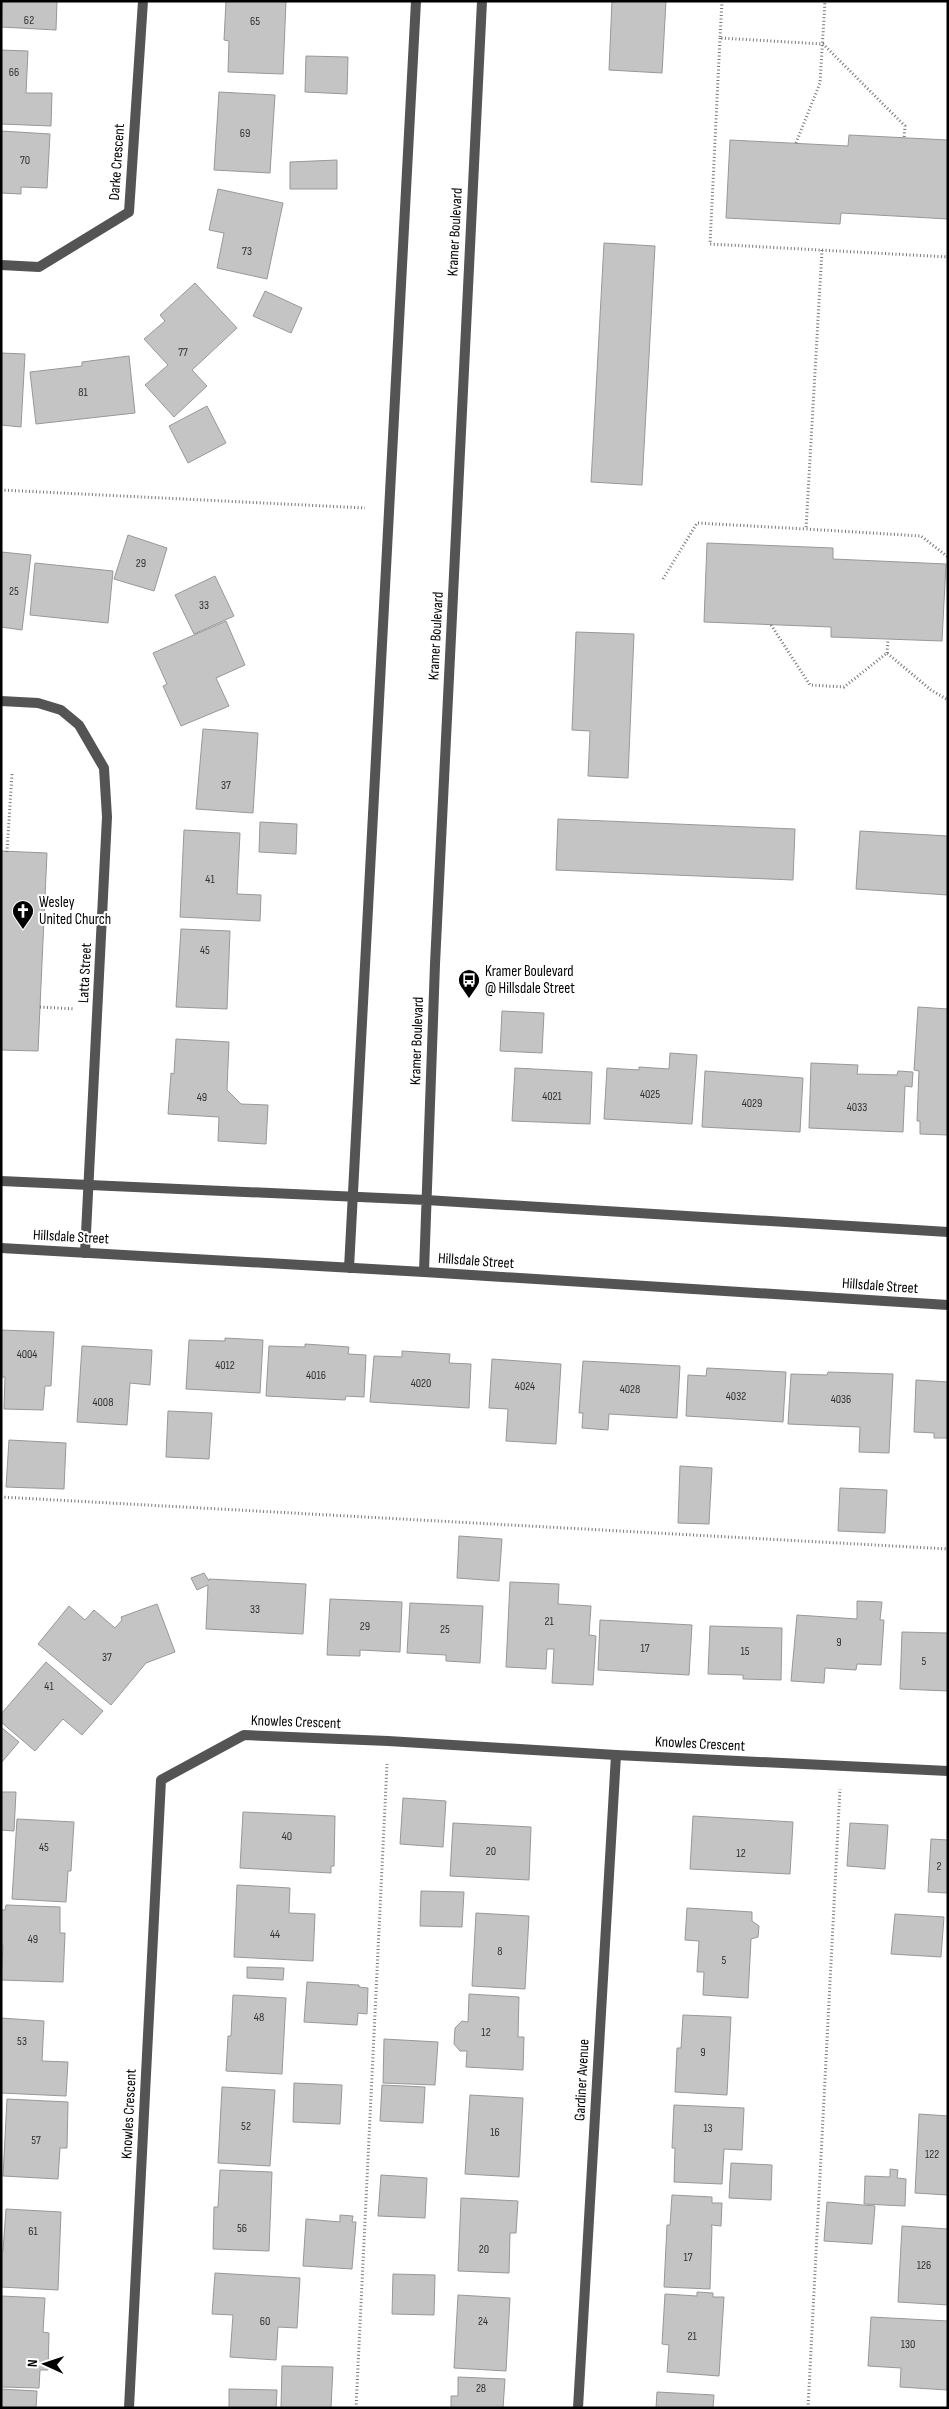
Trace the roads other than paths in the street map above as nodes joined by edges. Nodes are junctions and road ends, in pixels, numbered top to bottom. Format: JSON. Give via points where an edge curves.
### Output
{"nodes":[{"id":1,"x":143,"y":1,"type":"edge"},
{"id":2,"x":416,"y":1,"type":"edge"},
{"id":3,"x":482,"y":1,"type":"edge"},
{"id":4,"x":1,"y":265,"type":"edge"},
{"id":5,"x":1,"y":701,"type":"edge"},
{"id":6,"x":1,"y":1181,"type":"edge"},
{"id":7,"x":89,"y":1185,"type":"junction"},
{"id":8,"x":353,"y":1196,"type":"junction"},
{"id":9,"x":426,"y":1200,"type":"junction"},
{"id":10,"x":948,"y":1232,"type":"edge"},
{"id":11,"x":1,"y":1248,"type":"edge"},
{"id":12,"x":85,"y":1253,"type":"junction"},
{"id":13,"x":349,"y":1268,"type":"junction"},
{"id":14,"x":424,"y":1272,"type":"junction"},
{"id":15,"x":948,"y":1305,"type":"edge"},
{"id":16,"x":616,"y":1755,"type":"junction"},
{"id":17,"x":948,"y":1771,"type":"edge"},
{"id":18,"x":129,"y":2408,"type":"edge"},
{"id":19,"x":578,"y":2408,"type":"edge"}],
"edges":[{"from":1,"to":4,"type":"street","name":"Darke Crescent","via":[[129,212],[39,267]]},
{"from":2,"to":8,"type":"street"},
{"from":3,"to":9,"type":"street","name":"Kramer Boulevard"},
{"from":5,"to":7,"type":"street","name":"Latta Street","via":[[38,703],[61,710],[79,724],[104,768],[107,817]]},
{"from":6,"to":7,"type":"street"},
{"from":7,"to":8,"type":"street"},
{"from":7,"to":12,"type":"street","name":"Latta Street"},
{"from":8,"to":9,"type":"street"},
{"from":8,"to":13,"type":"street"},
{"from":9,"to":10,"type":"street"},
{"from":9,"to":14,"type":"street","name":"Kramer Boulevard"},
{"from":11,"to":12,"type":"street","name":"Hillsdale Street"},
{"from":12,"to":13,"type":"street","name":"Hillsdale Street"},
{"from":13,"to":14,"type":"street","name":"Hillsdale Street"},
{"from":14,"to":15,"type":"street","name":"Hillsdale Street"},
{"from":16,"to":17,"type":"street","name":"Knowles Crescent"},
{"from":16,"to":18,"type":"street","name":"Knowles Crescent","via":[[244,1735],[161,1780]]},
{"from":16,"to":19,"type":"street","name":"Gardiner Avenue"}]}
